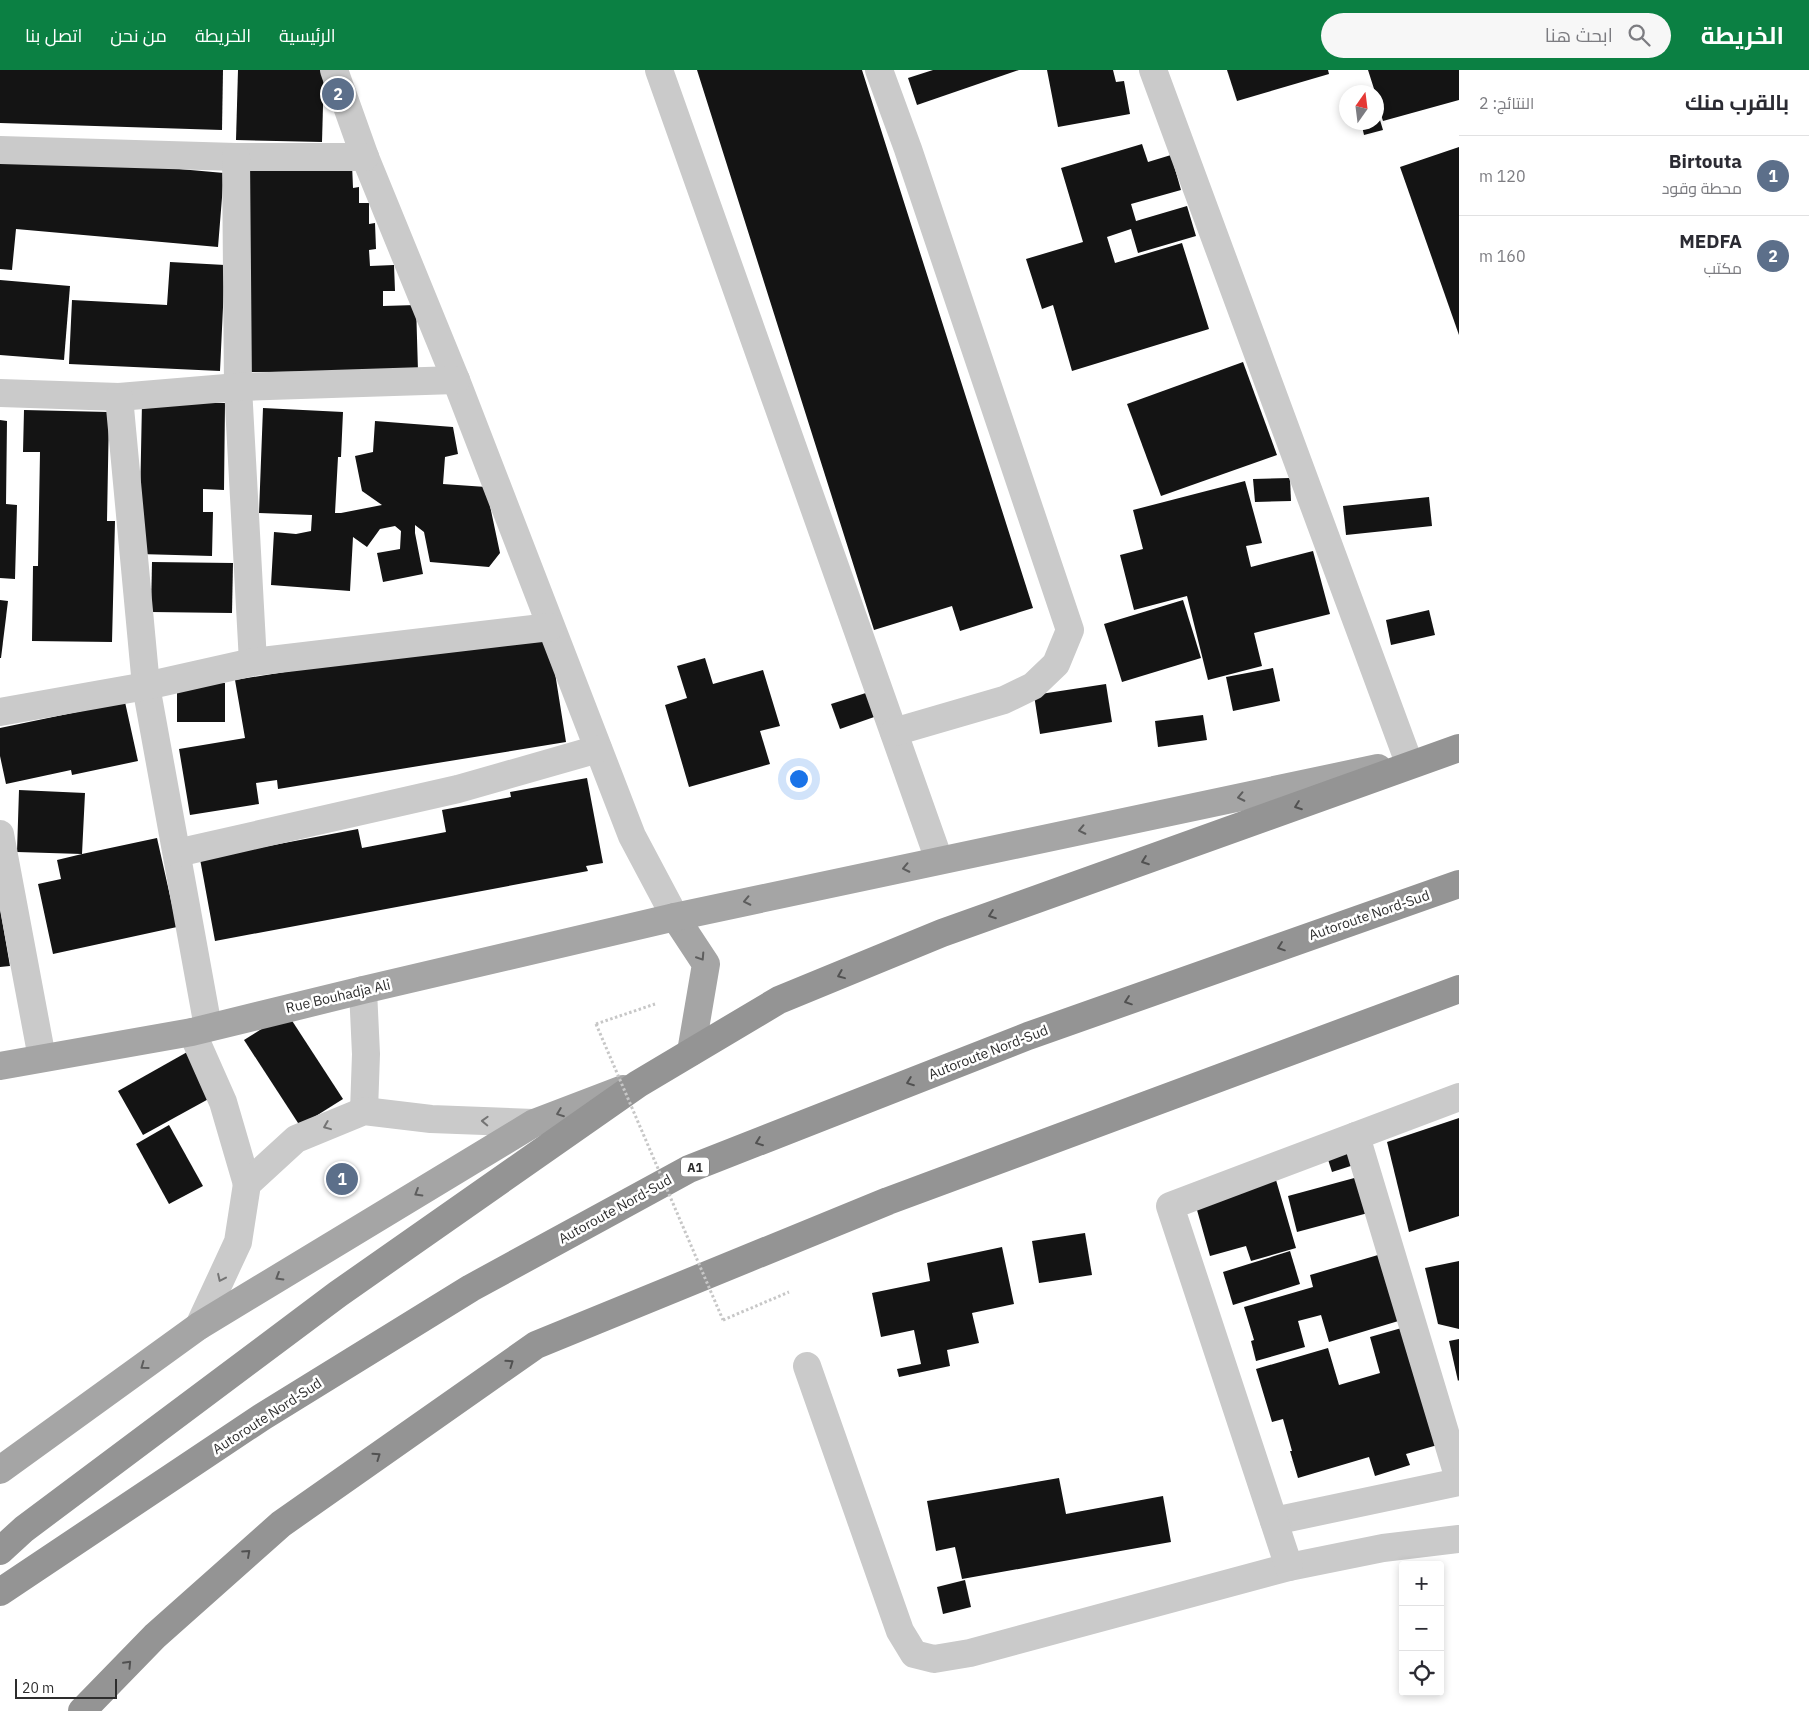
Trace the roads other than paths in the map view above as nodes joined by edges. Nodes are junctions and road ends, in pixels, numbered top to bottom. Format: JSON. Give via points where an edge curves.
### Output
{"nodes":[{"id":1,"x":334,"y":70,"type":"edge"},
{"id":2,"x":660,"y":70,"type":"edge"},
{"id":3,"x":879,"y":70,"type":"edge"},
{"id":4,"x":1153,"y":70,"type":"edge"},
{"id":5,"x":0,"y":150,"type":"edge"},
{"id":6,"x":236,"y":157,"type":"junction"},
{"id":7,"x":366,"y":157,"type":"junction"},
{"id":8,"x":456,"y":380,"type":"junction"},
{"id":9,"x":238,"y":387,"type":"junction"},
{"id":10,"x":0,"y":393,"type":"edge"},
{"id":11,"x":119,"y":397,"type":"junction"},
{"id":12,"x":550,"y":627,"type":"junction"},
{"id":13,"x":253,"y":662,"type":"junction"},
{"id":14,"x":146,"y":686,"type":"junction"},
{"id":15,"x":0,"y":712,"type":"edge"},
{"id":16,"x":894,"y":732,"type":"junction"},
{"id":17,"x":1459,"y":747,"type":"edge"},
{"id":18,"x":598,"y":750,"type":"junction"},
{"id":19,"x":1408,"y":760,"type":"junction"},
{"id":20,"x":0,"y":834,"type":"edge"},
{"id":21,"x":177,"y":853,"type":"junction"},
{"id":22,"x":939,"y":860,"type":"junction"},
{"id":23,"x":1459,"y":884,"type":"edge"},
{"id":24,"x":675,"y":917,"type":"junction"},
{"id":25,"x":1459,"y":988,"type":"edge"},
{"id":26,"x":363,"y":990,"type":"junction"},
{"id":27,"x":200,"y":1030,"type":"junction"},
{"id":28,"x":692,"y":1052,"type":"junction"},
{"id":29,"x":42,"y":1058,"type":"junction"},
{"id":30,"x":0,"y":1066,"type":"edge"},
{"id":31,"x":638,"y":1084,"type":"junction"},
{"id":32,"x":1459,"y":1097,"type":"edge"},
{"id":33,"x":364,"y":1111,"type":"junction"},
{"id":34,"x":534,"y":1123,"type":"junction"},
{"id":35,"x":1356,"y":1136,"type":"junction"},
{"id":36,"x":248,"y":1184,"type":"junction"},
{"id":37,"x":199,"y":1326,"type":"junction"},
{"id":38,"x":807,"y":1366,"type":"dead end"},
{"id":39,"x":0,"y":1470,"type":"edge"},
{"id":40,"x":1459,"y":1480,"type":"edge"},
{"id":41,"x":1274,"y":1521,"type":"junction"},
{"id":42,"x":1459,"y":1539,"type":"edge"},
{"id":43,"x":0,"y":1551,"type":"edge"},
{"id":44,"x":1289,"y":1567,"type":"junction"},
{"id":45,"x":0,"y":1592,"type":"edge"},
{"id":46,"x":82,"y":1711,"type":"edge"}],
"edges":[{"from":1,"to":7,"type":"street"},
{"from":2,"to":16,"type":"street"},
{"from":3,"to":16,"type":"street","via":[[1070,630],[1056,664],[1033,686],[1004,700]]},
{"from":4,"to":19,"type":"street"},
{"from":5,"to":6,"type":"street"},
{"from":6,"to":7,"type":"street"},
{"from":6,"to":9,"type":"street"},
{"from":7,"to":8,"type":"street"},
{"from":8,"to":9,"type":"street"},
{"from":8,"to":12,"type":"street"},
{"from":9,"to":11,"type":"street"},
{"from":9,"to":13,"type":"street"},
{"from":10,"to":11,"type":"street"},
{"from":11,"to":14,"type":"street"},
{"from":12,"to":13,"type":"street"},
{"from":12,"to":18,"type":"street"},
{"from":13,"to":14,"type":"street"},
{"from":14,"to":15,"type":"street"},
{"from":14,"to":21,"type":"street"},
{"from":16,"to":22,"type":"street"},
{"from":17,"to":19,"type":"main road","name":"Rue Bouhadja Ali"},
{"from":17,"to":28,"type":"highway","one_way":true,"via":[[942,933],[779,1000]]},
{"from":18,"to":21,"type":"street","via":[[458,789]]},
{"from":18,"to":24,"type":"street","via":[[632,836]]},
{"from":19,"to":22,"type":"main road","name":"Rue Bouhadja Ali","one_way":true},
{"from":20,"to":29,"type":"street"},
{"from":21,"to":27,"type":"street"},
{"from":22,"to":24,"type":"main road","name":"Rue Bouhadja Ali","one_way":true},
{"from":23,"to":45,"type":"highway","name":"Autoroute Nord-Sud","number":"A1","one_way":true,"via":[[1028,1036],[689,1169],[470,1288],[262,1418]]},
{"from":24,"to":26,"type":"main road","name":"Rue Bouhadja Ali"},
{"from":24,"to":28,"type":"main road","one_way":true,"via":[[706,964]]},
{"from":46,"to":25,"type":"highway","one_way":true,"via":[[155,1636],[281,1524],[536,1345],[888,1201]]},
{"from":26,"to":27,"type":"main road","name":"Rue Bouhadja Ali"},
{"from":26,"to":33,"type":"street"},
{"from":27,"to":29,"type":"main road","name":"Rue Bouhadja Ali"},
{"from":27,"to":36,"type":"street"},
{"from":28,"to":31,"type":"highway"},
{"from":29,"to":30,"type":"main road","name":"Rue Bouhadja Ali"},
{"from":31,"to":34,"type":"main road","one_way":true},
{"from":31,"to":43,"type":"highway","via":[[338,1294],[24,1528]]},
{"from":32,"to":35,"type":"street"},
{"from":34,"to":33,"type":"street","one_way":true,"via":[[431,1120]]},
{"from":33,"to":36,"type":"street","one_way":true,"via":[[296,1139]]},
{"from":34,"to":37,"type":"main road","one_way":true},
{"from":35,"to":40,"type":"street"},
{"from":35,"to":41,"type":"street","via":[[1170,1206]]},
{"from":36,"to":37,"type":"street","one_way":true,"via":[[238,1242]]},
{"from":37,"to":39,"type":"main road","one_way":true},
{"from":38,"to":44,"type":"street","via":[[900,1631],[914,1654],[934,1659],[970,1653]]},
{"from":40,"to":41,"type":"street"},
{"from":41,"to":44,"type":"street"},
{"from":42,"to":44,"type":"street","via":[[1383,1548]]}]}
